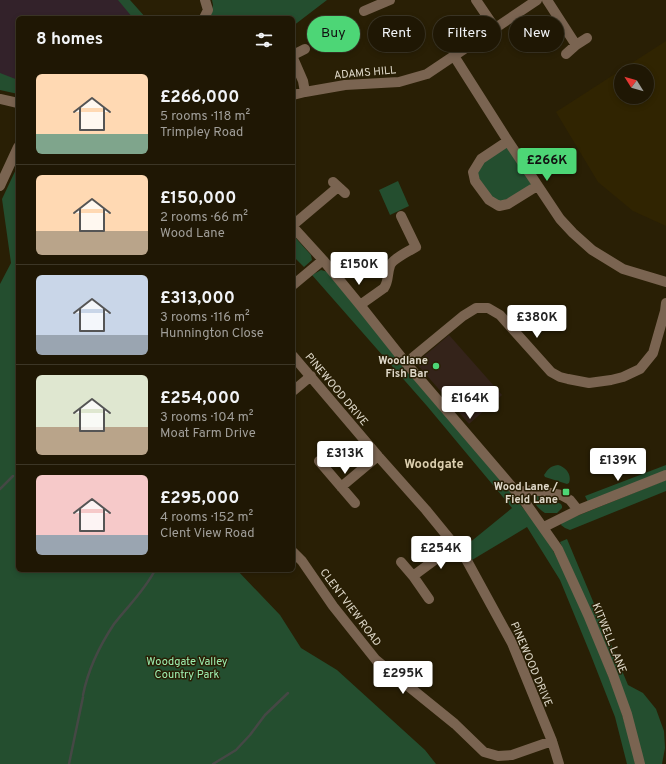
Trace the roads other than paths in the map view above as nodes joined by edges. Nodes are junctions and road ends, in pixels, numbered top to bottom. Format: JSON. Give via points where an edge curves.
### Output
{"nodes":[{"id":1,"x":206,"y":0,"type":"edge"},
{"id":2,"x":390,"y":0,"type":"edge"},
{"id":3,"x":476,"y":0,"type":"edge"},
{"id":4,"x":537,"y":0,"type":"edge"},
{"id":5,"x":547,"y":0,"type":"edge"},
{"id":6,"x":376,"y":3,"type":"edge"},
{"id":7,"x":364,"y":11,"type":"dead end"},
{"id":8,"x":205,"y":16,"type":"edge"},
{"id":9,"x":487,"y":16,"type":"edge"},
{"id":10,"x":501,"y":24,"type":"edge"},
{"id":11,"x":587,"y":38,"type":"dead end"},
{"id":12,"x":576,"y":46,"type":"junction"},
{"id":13,"x":304,"y":49,"type":"dead end"},
{"id":14,"x":460,"y":52,"type":"edge"},
{"id":15,"x":566,"y":54,"type":"dead end"},
{"id":16,"x":295,"y":56,"type":"edge"},
{"id":17,"x":454,"y":56,"type":"junction"},
{"id":18,"x":295,"y":62,"type":"edge"},
{"id":19,"x":305,"y":92,"type":"junction"},
{"id":20,"x":295,"y":94,"type":"edge"},
{"id":21,"x":0,"y":99,"type":"edge"},
{"id":22,"x":16,"y":103,"type":"edge"},
{"id":23,"x":508,"y":141,"type":"junction"},
{"id":24,"x":16,"y":151,"type":"edge"},
{"id":25,"x":0,"y":186,"type":"edge"},
{"id":26,"x":537,"y":186,"type":"junction"},
{"id":27,"x":339,"y":187,"type":"dead end"},
{"id":28,"x":401,"y":216,"type":"dead end"},
{"id":29,"x":295,"y":224,"type":"edge"},
{"id":30,"x":295,"y":228,"type":"edge"},
{"id":31,"x":323,"y":260,"type":"junction"},
{"id":32,"x":666,"y":282,"type":"edge"},
{"id":33,"x":295,"y":283,"type":"edge"},
{"id":34,"x":666,"y":303,"type":"edge"},
{"id":35,"x":360,"y":305,"type":"junction"},
{"id":36,"x":295,"y":358,"type":"edge"},
{"id":37,"x":406,"y":363,"type":"junction"},
{"id":38,"x":310,"y":376,"type":"junction"},
{"id":39,"x":295,"y":388,"type":"edge"},
{"id":40,"x":378,"y":456,"type":"junction"},
{"id":41,"x":318,"y":461,"type":"dead end"},
{"id":42,"x":666,"y":475,"type":"edge"},
{"id":43,"x":340,"y":487,"type":"junction"},
{"id":44,"x":516,"y":492,"type":"junction"},
{"id":45,"x":355,"y":503,"type":"dead end"},
{"id":46,"x":578,"y":510,"type":"junction"},
{"id":47,"x":544,"y":527,"type":"junction"},
{"id":48,"x":456,"y":546,"type":"junction"},
{"id":49,"x":295,"y":554,"type":"edge"},
{"id":50,"x":401,"y":562,"type":"dead end"},
{"id":51,"x":413,"y":576,"type":"junction"},
{"id":52,"x":429,"y":599,"type":"dead end"},
{"id":53,"x":552,"y":740,"type":"junction"},
{"id":54,"x":558,"y":764,"type":"edge"},
{"id":55,"x":640,"y":764,"type":"edge"}],
"edges":[{"from":1,"to":8,"type":"street","via":[[208,10]]},
{"from":2,"to":6,"type":"street"},
{"from":3,"to":9,"type":"street"},
{"from":4,"to":10,"type":"street","name":"ADAMS HILL"},
{"from":5,"to":12,"type":"street"},
{"from":6,"to":7,"type":"street"},
{"from":11,"to":12,"type":"street"},
{"from":12,"to":15,"type":"street"},
{"from":13,"to":16,"type":"street"},
{"from":14,"to":17,"type":"street","name":"ADAMS HILL"},
{"from":17,"to":19,"type":"street","name":"ADAMS HILL","via":[[427,74],[399,82],[345,85]]},
{"from":17,"to":23,"type":"street"},
{"from":18,"to":19,"type":"street"},
{"from":19,"to":20,"type":"street","name":"ADAMS HILL"},
{"from":21,"to":22,"type":"street"},
{"from":23,"to":26,"type":"street"},
{"from":23,"to":26,"type":"street","via":[[481,159],[473,172],[475,181],[489,200],[499,206],[508,204]]},
{"from":24,"to":25,"type":"street"},
{"from":26,"to":32,"type":"street","via":[[560,220],[592,250],[623,268]]},
{"from":27,"to":29,"type":"street"},
{"from":28,"to":35,"type":"street","via":[[416,247],[390,264],[387,284]]},
{"from":30,"to":31,"type":"street","name":"KITWELL LANE"},
{"from":31,"to":33,"type":"street"},
{"from":31,"to":35,"type":"street","name":"KITWELL LANE"},
{"from":34,"to":37,"type":"street","via":[[653,353],[640,369],[611,380],[589,382],[560,377],[551,372],[500,315],[488,308],[476,308],[463,316]]},
{"from":35,"to":37,"type":"street","name":"KITWELL LANE"},
{"from":36,"to":38,"type":"street","name":"PINEWOOD DRIVE"},
{"from":37,"to":44,"type":"street","name":"KITWELL LANE"},
{"from":38,"to":39,"type":"street"},
{"from":38,"to":40,"type":"street","name":"PINEWOOD DRIVE"},
{"from":40,"to":43,"type":"street"},
{"from":40,"to":48,"type":"street","name":"PINEWOOD DRIVE"},
{"from":41,"to":43,"type":"street"},
{"from":42,"to":46,"type":"street"},
{"from":43,"to":45,"type":"street"},
{"from":44,"to":46,"type":"street","via":[[534,490],[561,495],[570,500]]},
{"from":44,"to":47,"type":"street","name":"KITWELL LANE"},
{"from":46,"to":47,"type":"street"},
{"from":47,"to":55,"type":"street","name":"KITWELL LANE","via":[[558,549],[612,671]]},
{"from":48,"to":51,"type":"street"},
{"from":48,"to":53,"type":"street","name":"PINEWOOD DRIVE","via":[[466,559],[512,643]]},
{"from":49,"to":53,"type":"street","name":"CLENT VIEW ROAD","via":[[376,660],[455,724],[484,752],[498,756],[512,755]]},
{"from":50,"to":51,"type":"street"},
{"from":51,"to":52,"type":"street"},
{"from":53,"to":54,"type":"street","name":"PINEWOOD DRIVE"}]}
